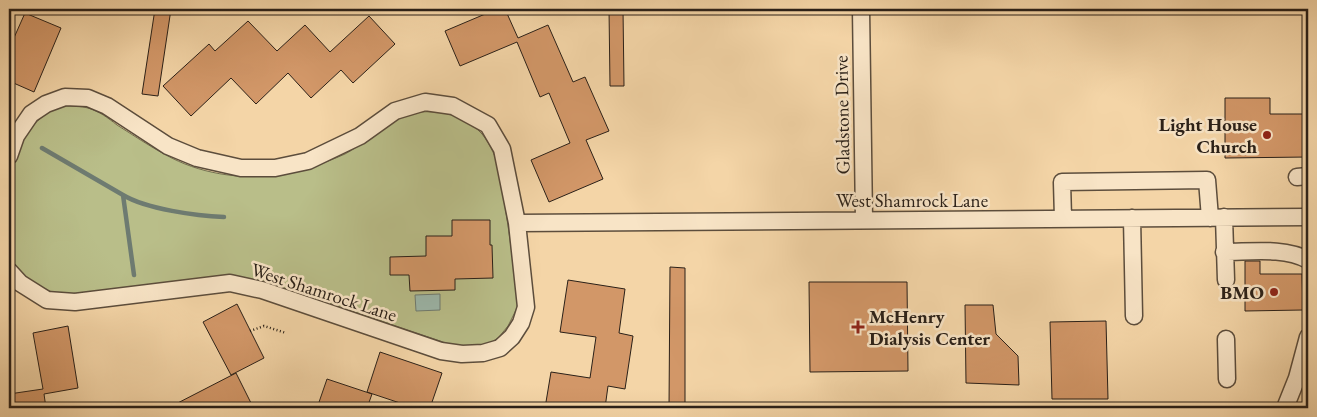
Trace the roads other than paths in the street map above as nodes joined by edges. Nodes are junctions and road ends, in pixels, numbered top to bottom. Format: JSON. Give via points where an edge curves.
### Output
{"nodes":[{"id":1,"x":861,"y":9,"type":"edge"},
{"id":2,"x":9,"y":156,"type":"edge"},
{"id":3,"x":1308,"y":217,"type":"edge"},
{"id":4,"x":1063,"y":218,"type":"junction"},
{"id":5,"x":1132,"y":218,"type":"junction"},
{"id":6,"x":1217,"y":218,"type":"junction"},
{"id":7,"x":864,"y":220,"type":"junction"},
{"id":8,"x":517,"y":223,"type":"junction"},
{"id":9,"x":1224,"y":252,"type":"junction"},
{"id":10,"x":1308,"y":260,"type":"edge"},
{"id":11,"x":9,"y":271,"type":"edge"},
{"id":12,"x":1226,"y":280,"type":"dead end"},
{"id":13,"x":1134,"y":316,"type":"dead end"},
{"id":14,"x":1308,"y":337,"type":"edge"},
{"id":15,"x":1226,"y":339,"type":"dead end"},
{"id":16,"x":1227,"y":379,"type":"dead end"},
{"id":17,"x":1285,"y":408,"type":"edge"}],
"edges":[{"from":1,"to":7,"type":"street","name":"Gladstone Drive"},
{"from":2,"to":8,"type":"street","name":"West Shamrock Lane","via":[[16,136],[31,114],[65,97],[88,98],[107,106],[168,146],[196,158],[241,168],[275,168],[308,160],[360,136],[395,111],[425,102],[453,106],[488,125],[505,158]]},
{"from":3,"to":6,"type":"street","name":"West Shamrock Lane"},
{"from":4,"to":5,"type":"street","name":"West Shamrock Lane"},
{"from":4,"to":6,"type":"street","via":[[1062,182],[1198,180],[1207,180]]},
{"from":4,"to":7,"type":"street","name":"West Shamrock Lane"},
{"from":5,"to":6,"type":"street","name":"West Shamrock Lane"},
{"from":5,"to":13,"type":"street"},
{"from":6,"to":9,"type":"street"},
{"from":7,"to":8,"type":"street","name":"West Shamrock Lane"},
{"from":8,"to":11,"type":"street","name":"West Shamrock Lane","via":[[526,307],[512,337],[500,348],[483,353],[441,351],[262,290],[230,283],[75,302],[47,300],[20,283]]},
{"from":9,"to":10,"type":"street","via":[[1298,254]]},
{"from":9,"to":12,"type":"street"},
{"from":14,"to":17,"type":"street"},
{"from":15,"to":16,"type":"street"}]}
